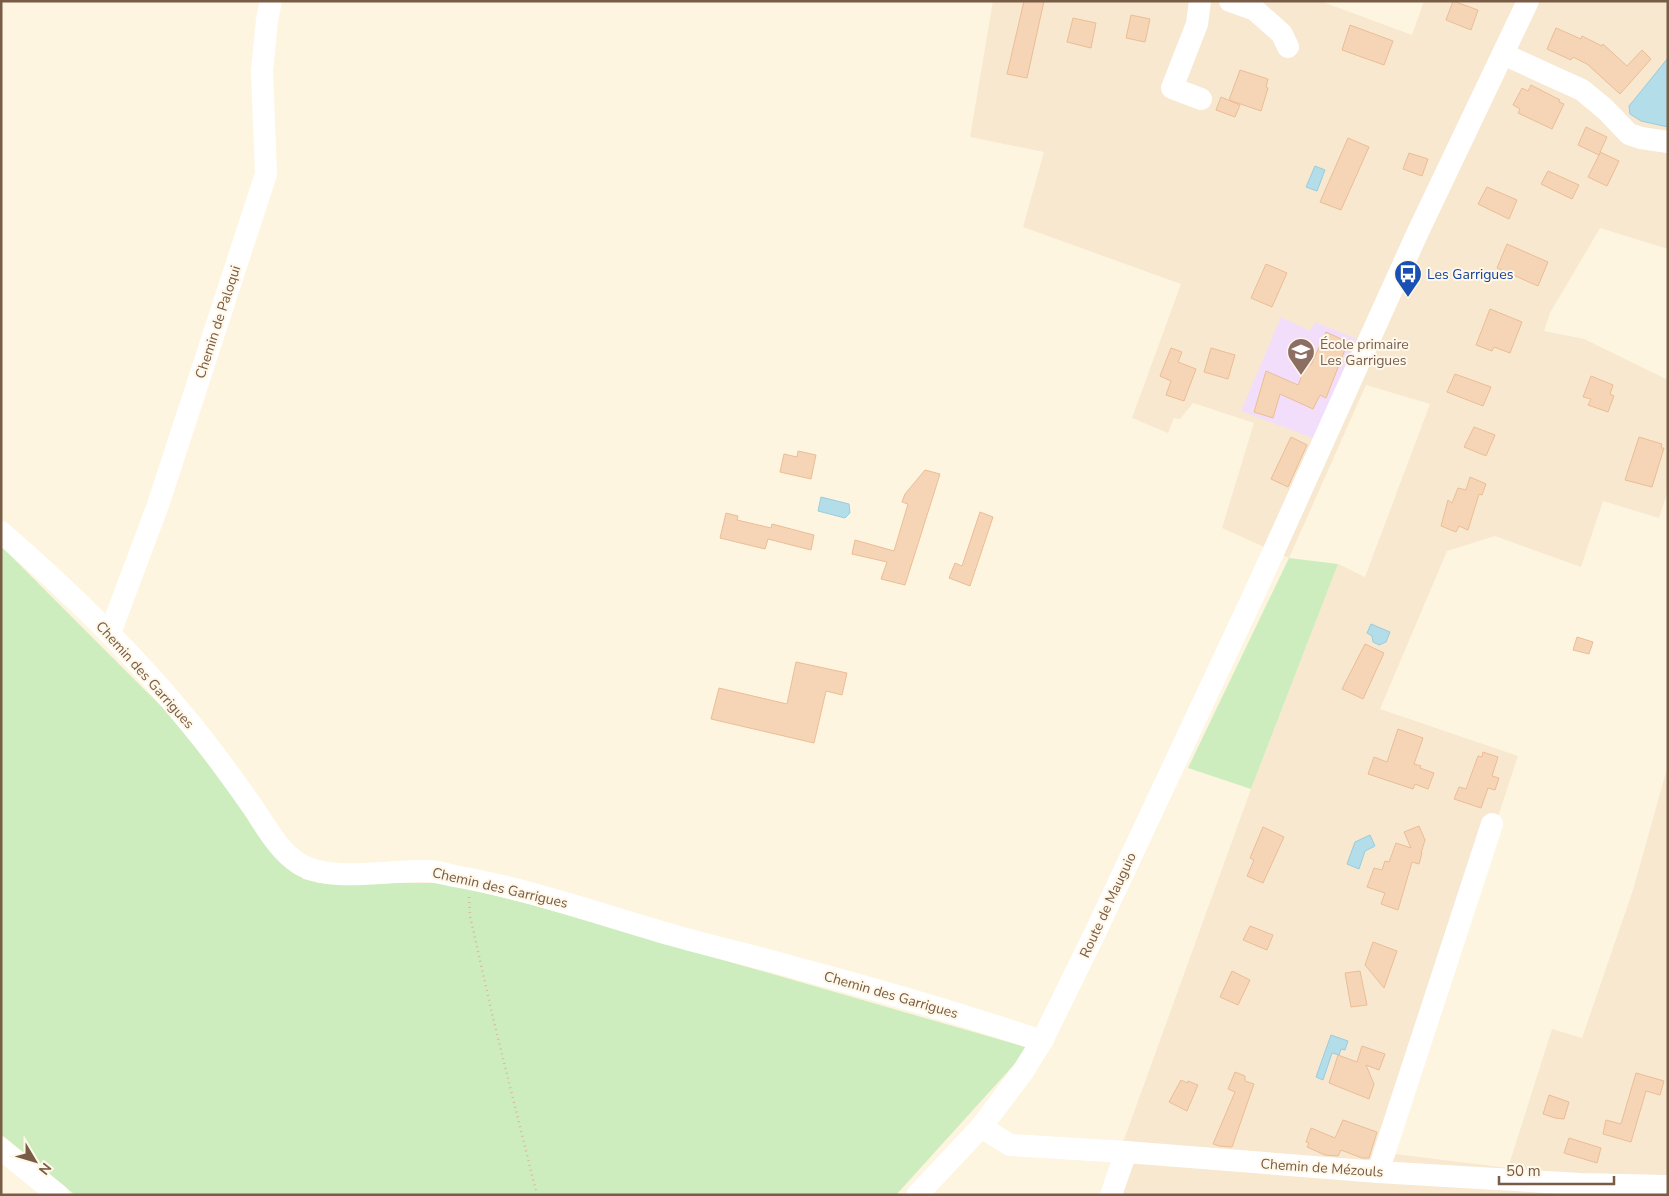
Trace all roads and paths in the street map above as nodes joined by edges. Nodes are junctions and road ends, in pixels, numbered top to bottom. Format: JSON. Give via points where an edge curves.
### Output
{"nodes":[{"id":1,"x":271,"y":1,"type":"edge"},
{"id":2,"x":1200,"y":1,"type":"edge"},
{"id":3,"x":1230,"y":1,"type":"edge"},
{"id":4,"x":1528,"y":1,"type":"edge"},
{"id":5,"x":1288,"y":47,"type":"dead end"},
{"id":6,"x":1503,"y":54,"type":"junction"},
{"id":7,"x":1201,"y":98,"type":"dead end"},
{"id":8,"x":1668,"y":142,"type":"edge"},
{"id":9,"x":1,"y":532,"type":"edge"},
{"id":10,"x":110,"y":634,"type":"junction"},
{"id":11,"x":1492,"y":824,"type":"dead end"},
{"id":12,"x":470,"y":878,"type":"junction"},
{"id":13,"x":1042,"y":1041,"type":"junction"},
{"id":14,"x":981,"y":1127,"type":"junction"},
{"id":15,"x":1,"y":1149,"type":"edge"},
{"id":16,"x":1126,"y":1152,"type":"junction"},
{"id":17,"x":1378,"y":1172,"type":"junction"},
{"id":18,"x":1668,"y":1186,"type":"edge"},
{"id":19,"x":1616,"y":1190,"type":"edge"},
{"id":20,"x":58,"y":1195,"type":"edge"},
{"id":21,"x":537,"y":1195,"type":"edge"},
{"id":22,"x":917,"y":1195,"type":"edge"},
{"id":23,"x":1111,"y":1195,"type":"edge"}],
"edges":[{"from":1,"to":10,"type":"street","name":"Chemin de Paloqui","via":[[262,71],[266,174],[158,505]]},
{"from":2,"to":7,"type":"street","via":[[1197,24],[1172,88]]},
{"from":3,"to":5,"type":"street","via":[[1255,10],[1282,34]]},
{"from":4,"to":6,"type":"street","name":"Route de Mauguio"},
{"from":6,"to":8,"type":"street","via":[[1582,90],[1629,134]]},
{"from":6,"to":13,"type":"street","name":"Route de Mauguio"},
{"from":9,"to":10,"type":"street","name":"Chemin des Garrigues","via":[[66,589]]},
{"from":10,"to":12,"type":"street","name":"Chemin des Garrigues","via":[[186,719],[285,852],[296,862],[324,873],[430,872]]},
{"from":11,"to":17,"type":"street"},
{"from":12,"to":13,"type":"street","name":"Chemin des Garrigues","via":[[550,897],[673,935],[958,1013]]},
{"from":12,"to":21,"type":"path","via":[[470,916]]},
{"from":13,"to":14,"type":"street","name":"Route de Mauguio"},
{"from":14,"to":16,"type":"street","name":"Chemin de Mézouls","via":[[1010,1145]]},
{"from":14,"to":22,"type":"street","name":"Route de Mauguio"},
{"from":15,"to":20,"type":"street"},
{"from":16,"to":17,"type":"street","name":"Chemin de Mézouls"},
{"from":16,"to":23,"type":"street"},
{"from":17,"to":19,"type":"street","name":"Chemin de Mézouls"},
{"from":18,"to":19,"type":"street","name":"Chemin de Mézouls"}]}
